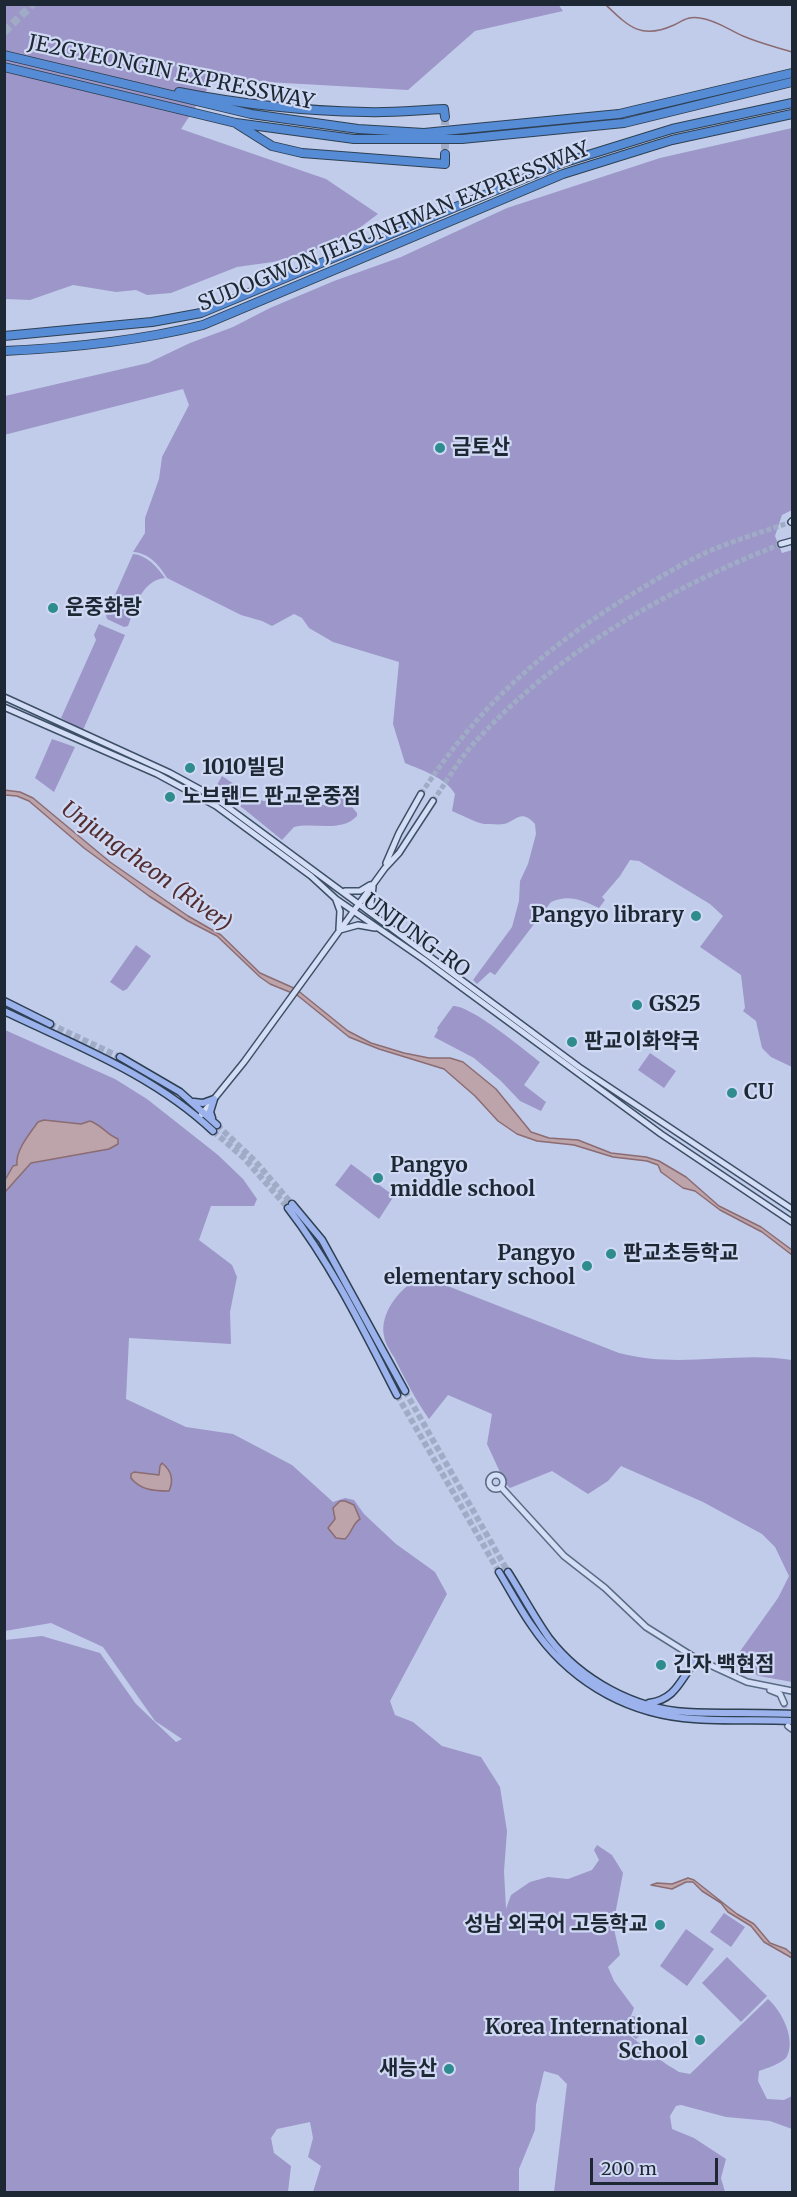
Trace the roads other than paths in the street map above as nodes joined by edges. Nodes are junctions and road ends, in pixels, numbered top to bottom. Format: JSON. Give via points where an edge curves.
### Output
{"nodes":[{"id":1,"x":4,"y":55,"type":"edge"},
{"id":2,"x":4,"y":67,"type":"edge"},
{"id":3,"x":80,"y":72,"type":"junction"},
{"id":4,"x":792,"y":73,"type":"edge"},
{"id":5,"x":792,"y":82,"type":"edge"},
{"id":6,"x":792,"y":103,"type":"edge"},
{"id":7,"x":444,"y":113,"type":"dead end"},
{"id":8,"x":792,"y":114,"type":"edge"},
{"id":9,"x":236,"y":123,"type":"junction"},
{"id":10,"x":445,"y":154,"type":"dead end"},
{"id":11,"x":4,"y":336,"type":"edge"},
{"id":12,"x":4,"y":351,"type":"edge"},
{"id":13,"x":792,"y":541,"type":"edge"},
{"id":14,"x":781,"y":544,"type":"tunnel mouth"},
{"id":15,"x":4,"y":697,"type":"edge"},
{"id":16,"x":4,"y":706,"type":"edge"},
{"id":17,"x":421,"y":794,"type":"tunnel mouth"},
{"id":18,"x":433,"y":801,"type":"tunnel mouth"},
{"id":19,"x":385,"y":867,"type":"junction"},
{"id":20,"x":374,"y":883,"type":"junction"},
{"id":21,"x":342,"y":891,"type":"junction"},
{"id":22,"x":336,"y":899,"type":"junction"},
{"id":23,"x":359,"y":904,"type":"junction"},
{"id":24,"x":353,"y":912,"type":"junction"},
{"id":25,"x":380,"y":919,"type":"junction"},
{"id":26,"x":376,"y":928,"type":"junction"},
{"id":27,"x":339,"y":931,"type":"junction"},
{"id":28,"x":4,"y":1001,"type":"edge"},
{"id":29,"x":4,"y":1011,"type":"edge"},
{"id":30,"x":50,"y":1024,"type":"tunnel mouth"},
{"id":31,"x":120,"y":1057,"type":"tunnel mouth"},
{"id":32,"x":214,"y":1099,"type":"junction"},
{"id":33,"x":194,"y":1102,"type":"junction"},
{"id":34,"x":201,"y":1115,"type":"junction"},
{"id":35,"x":792,"y":1209,"type":"edge"},
{"id":36,"x":792,"y":1222,"type":"edge"},
{"id":37,"x":405,"y":1391,"type":"tunnel mouth"},
{"id":38,"x":397,"y":1395,"type":"tunnel mouth"},
{"id":39,"x":501,"y":1487,"type":"dead end"},
{"id":40,"x":499,"y":1572,"type":"tunnel mouth"},
{"id":41,"x":508,"y":1572,"type":"tunnel mouth"},
{"id":42,"x":697,"y":1659,"type":"junction"},
{"id":43,"x":760,"y":1685,"type":"junction"},
{"id":44,"x":792,"y":1691,"type":"edge"},
{"id":45,"x":645,"y":1703,"type":"junction"},
{"id":46,"x":792,"y":1714,"type":"edge"},
{"id":47,"x":791,"y":1726,"type":"edge"}],
"edges":[{"from":1,"to":3,"type":"highway","name":"JE2GYEONGIN EXPRESSWAY"},
{"from":2,"to":9,"type":"highway","name":"JE2GYEONGIN EXPRESSWAY"},
{"from":3,"to":4,"type":"highway","name":"JE2GYEONGIN EXPRESSWAY","via":[[251,114],[358,129],[424,133],[620,114]]},
{"from":3,"to":7,"type":"highway","via":[[209,98],[274,106]]},
{"from":5,"to":9,"type":"highway","name":"JE2GYEONGIN EXPRESSWAY","via":[[624,123],[462,139],[354,139]]},
{"from":6,"to":11,"type":"highway","name":"SUDOGWON JE1SUNHWAN EXPRESSWAY","via":[[672,129],[559,164],[201,312],[141,323]]},
{"from":8,"to":12,"type":"highway","name":"SUDOGWON JE1SUNHWAN EXPRESSWAY","via":[[672,140],[563,174],[203,325],[144,338]]},
{"from":9,"to":10,"type":"highway","via":[[272,146],[303,153],[445,164]]},
{"from":13,"to":14,"type":"main road"},
{"from":15,"to":21,"type":"main road","name":"UNJUNG-RO","via":[[214,797]]},
{"from":16,"to":22,"type":"main road","name":"UNJUNG-RO","via":[[206,800],[311,876]]},
{"from":17,"to":19,"type":"main road"},
{"from":18,"to":19,"type":"main road","via":[[399,853]]},
{"from":19,"to":20,"type":"main road"},
{"from":20,"to":21,"type":"main road","via":[[353,893]]},
{"from":20,"to":23,"type":"main road"},
{"from":20,"to":25,"type":"main road","via":[[371,903]]},
{"from":21,"to":23,"type":"main road","name":"UNJUNG-RO"},
{"from":22,"to":24,"type":"main road","name":"UNJUNG-RO"},
{"from":22,"to":27,"type":"main road"},
{"from":23,"to":24,"type":"main road"},
{"from":23,"to":25,"type":"main road","name":"UNJUNG-RO"},
{"from":24,"to":26,"type":"main road","name":"UNJUNG-RO"},
{"from":24,"to":27,"type":"main road"},
{"from":25,"to":35,"type":"main road","name":"UNJUNG-RO","via":[[573,1062]]},
{"from":26,"to":27,"type":"main road","via":[[358,925]]},
{"from":26,"to":36,"type":"main road","name":"UNJUNG-RO","via":[[661,1134]]},
{"from":27,"to":32,"type":"main road"},
{"from":28,"to":30,"type":"main road"},
{"from":29,"to":34,"type":"main road","via":[[140,1076]]},
{"from":31,"to":33,"type":"main road"},
{"from":32,"to":33,"type":"main road"},
{"from":32,"to":34,"type":"main road"},
{"from":32,"to":34,"type":"main road","via":[[210,1112],[215,1126]]},
{"from":33,"to":34,"type":"main road"},
{"from":37,"to":38,"type":"main road","via":[[322,1240],[290,1206],[316,1245]]},
{"from":39,"to":42,"type":"main road","via":[[575,1565],[646,1628]]},
{"from":40,"to":47,"type":"main road","via":[[545,1643],[577,1676],[603,1694],[643,1710],[684,1718]]},
{"from":41,"to":45,"type":"main road","via":[[538,1622],[567,1658],[607,1688]]},
{"from":42,"to":43,"type":"main road"},
{"from":42,"to":45,"type":"main road","via":[[672,1694]]},
{"from":43,"to":44,"type":"main road"},
{"from":43,"to":44,"type":"main road","via":[[780,1694],[784,1702]]},
{"from":45,"to":46,"type":"main road","via":[[685,1712]]}]}
